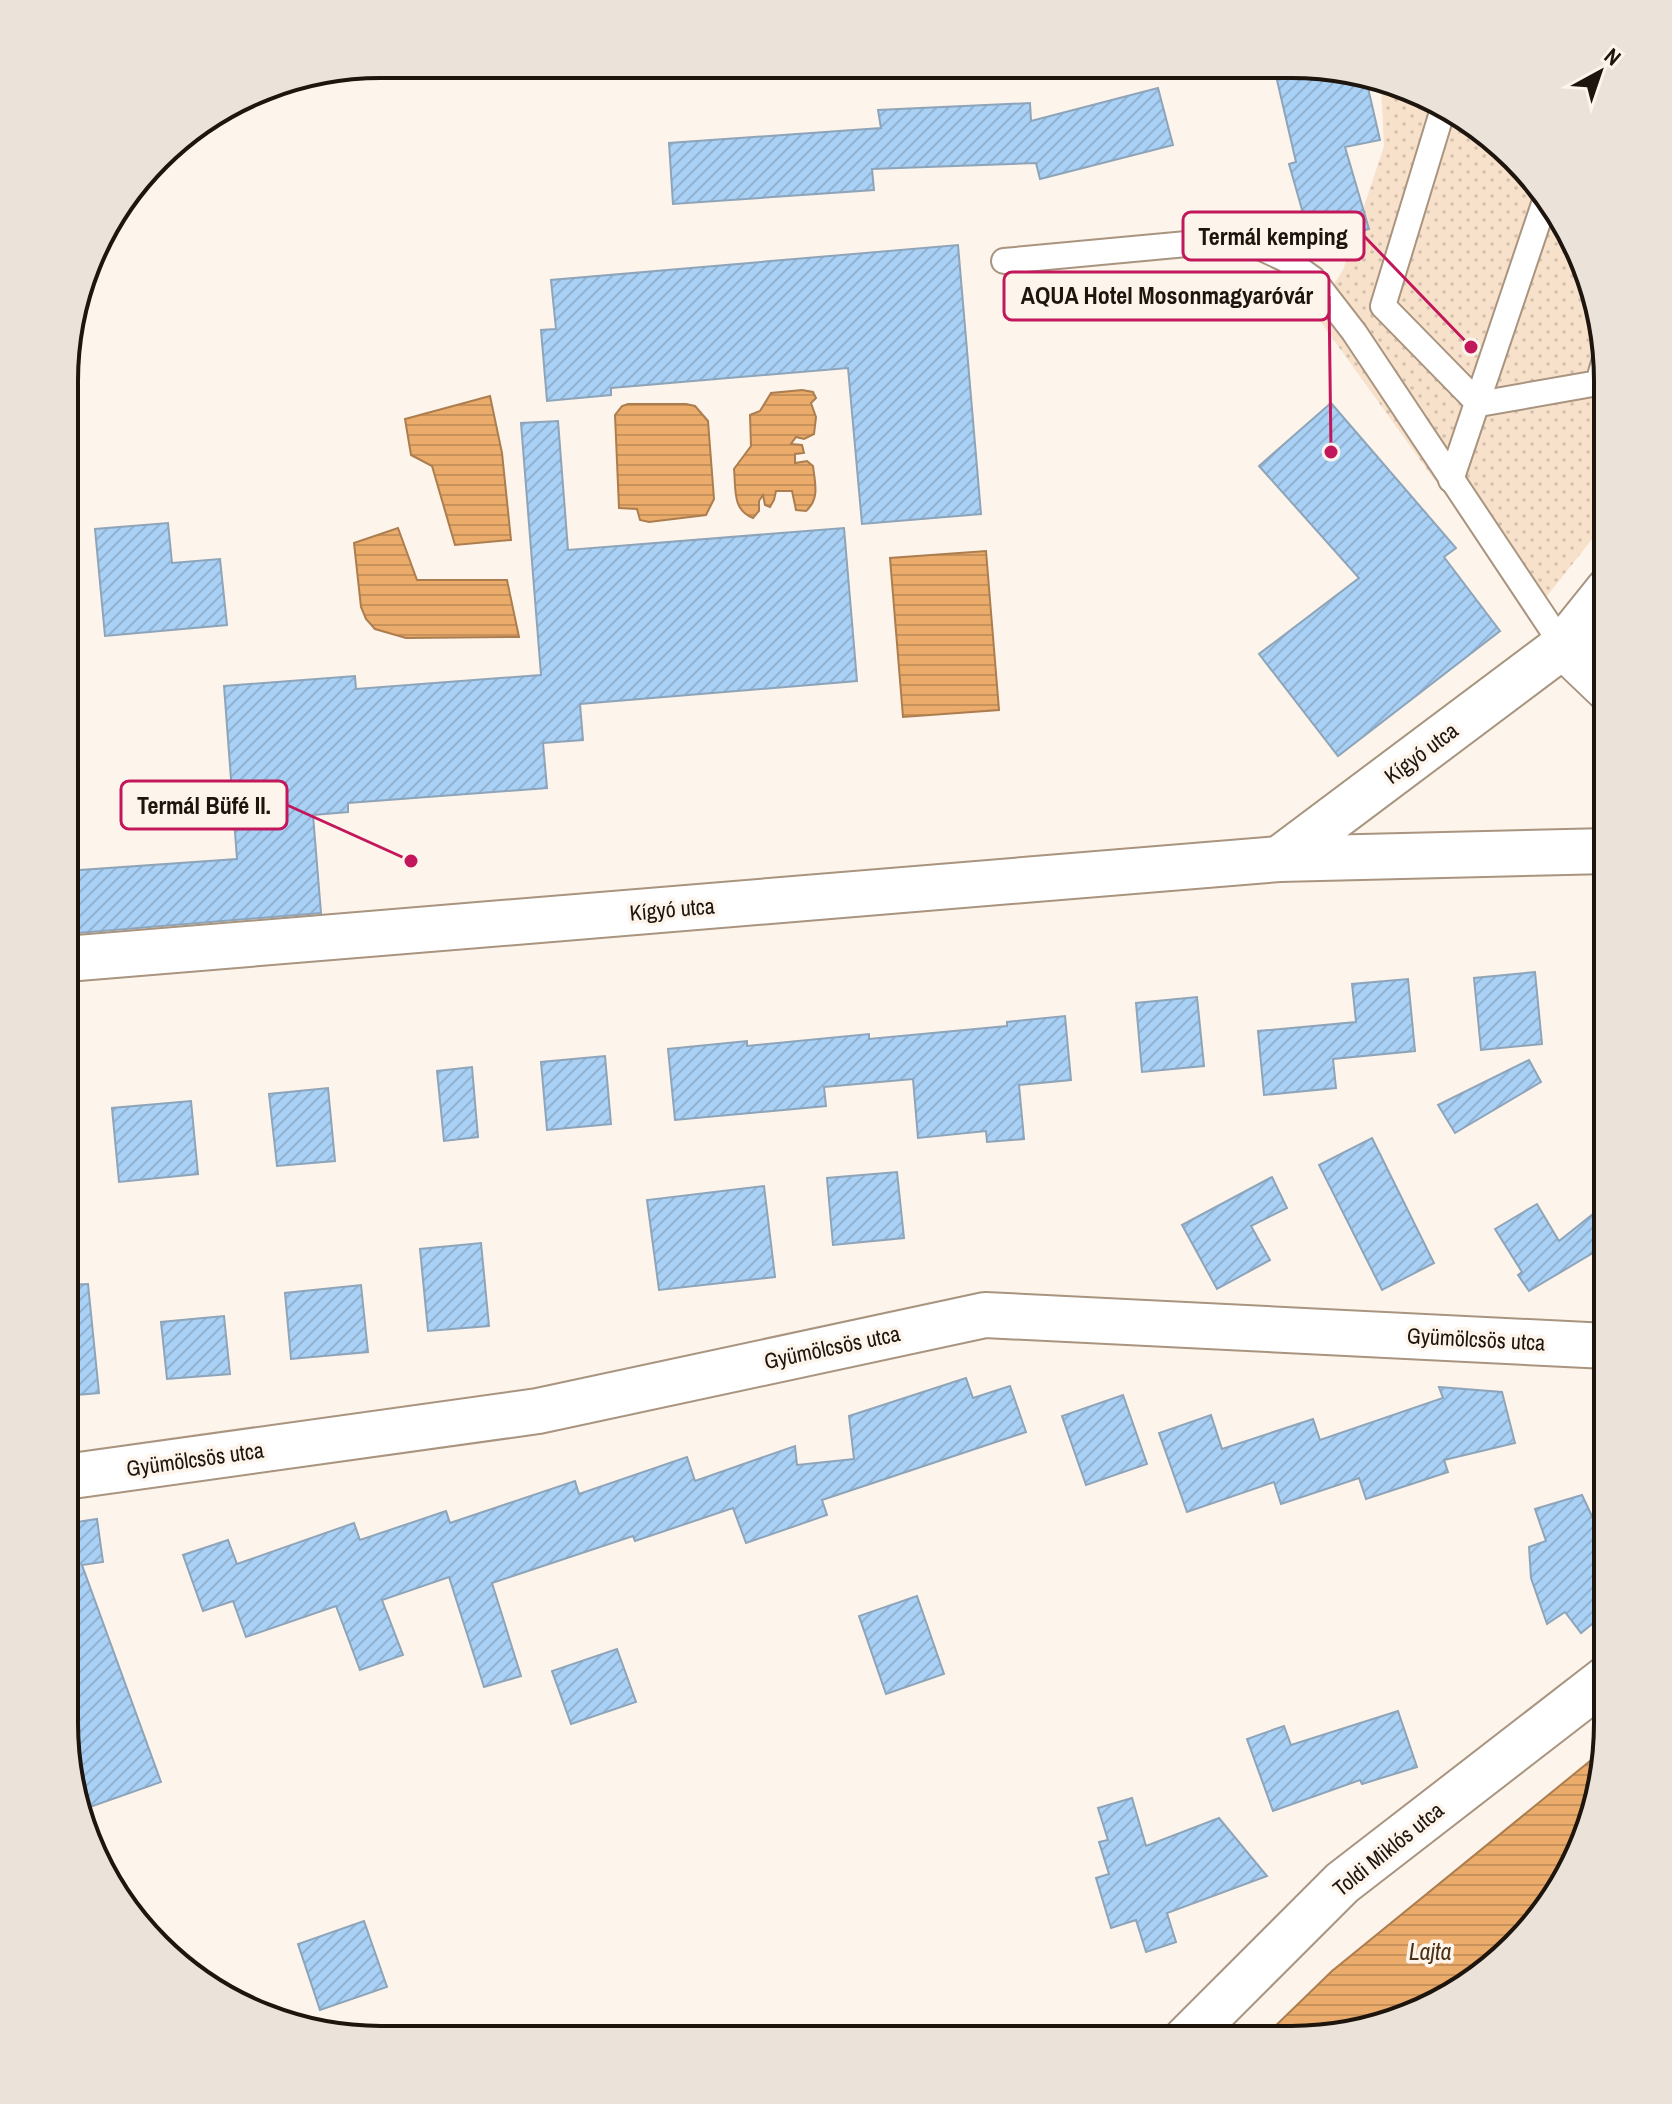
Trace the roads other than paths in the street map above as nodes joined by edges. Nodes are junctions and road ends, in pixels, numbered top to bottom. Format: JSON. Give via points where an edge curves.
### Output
{"nodes":[{"id":1,"x":1440,"y":118,"type":"edge"},
{"id":2,"x":1542,"y":211,"type":"edge"},
{"id":3,"x":1004,"y":261,"type":"dead end"},
{"id":4,"x":1594,"y":384,"type":"edge"},
{"id":5,"x":1479,"y":404,"type":"junction"},
{"id":6,"x":1451,"y":480,"type":"junction"},
{"id":7,"x":1594,"y":607,"type":"edge"},
{"id":8,"x":1563,"y":646,"type":"junction"},
{"id":9,"x":1594,"y":676,"type":"edge"},
{"id":10,"x":1594,"y":851,"type":"edge"},
{"id":11,"x":1279,"y":859,"type":"junction"},
{"id":12,"x":78,"y":958,"type":"edge"},
{"id":13,"x":1594,"y":1345,"type":"edge"},
{"id":14,"x":78,"y":1475,"type":"edge"},
{"id":15,"x":1594,"y":1688,"type":"edge"},
{"id":16,"x":1199,"y":2026,"type":"edge"}],
"edges":[{"from":1,"to":5,"type":"lane","via":[[1383,306]]},
{"from":2,"to":5,"type":"lane"},
{"from":3,"to":6,"type":"lane","via":[[1219,241],[1251,243],[1285,259],[1313,279],[1354,332]]},
{"from":4,"to":5,"type":"lane"},
{"from":5,"to":6,"type":"lane"},
{"from":6,"to":8,"type":"lane"},
{"from":7,"to":8,"type":"street","name":"Kígyó utca"},
{"from":8,"to":9,"type":"street"},
{"from":8,"to":11,"type":"street","name":"Kígyó utca"},
{"from":10,"to":11,"type":"street","name":"Kígyó utca"},
{"from":11,"to":12,"type":"street","name":"Kígyó utca"},
{"from":13,"to":14,"type":"street","name":"Gyümölcsös utca","via":[[985,1315],[538,1411]]},
{"from":15,"to":16,"type":"street","name":"Toldi Miklós utca","via":[[1342,1883]]}]}
